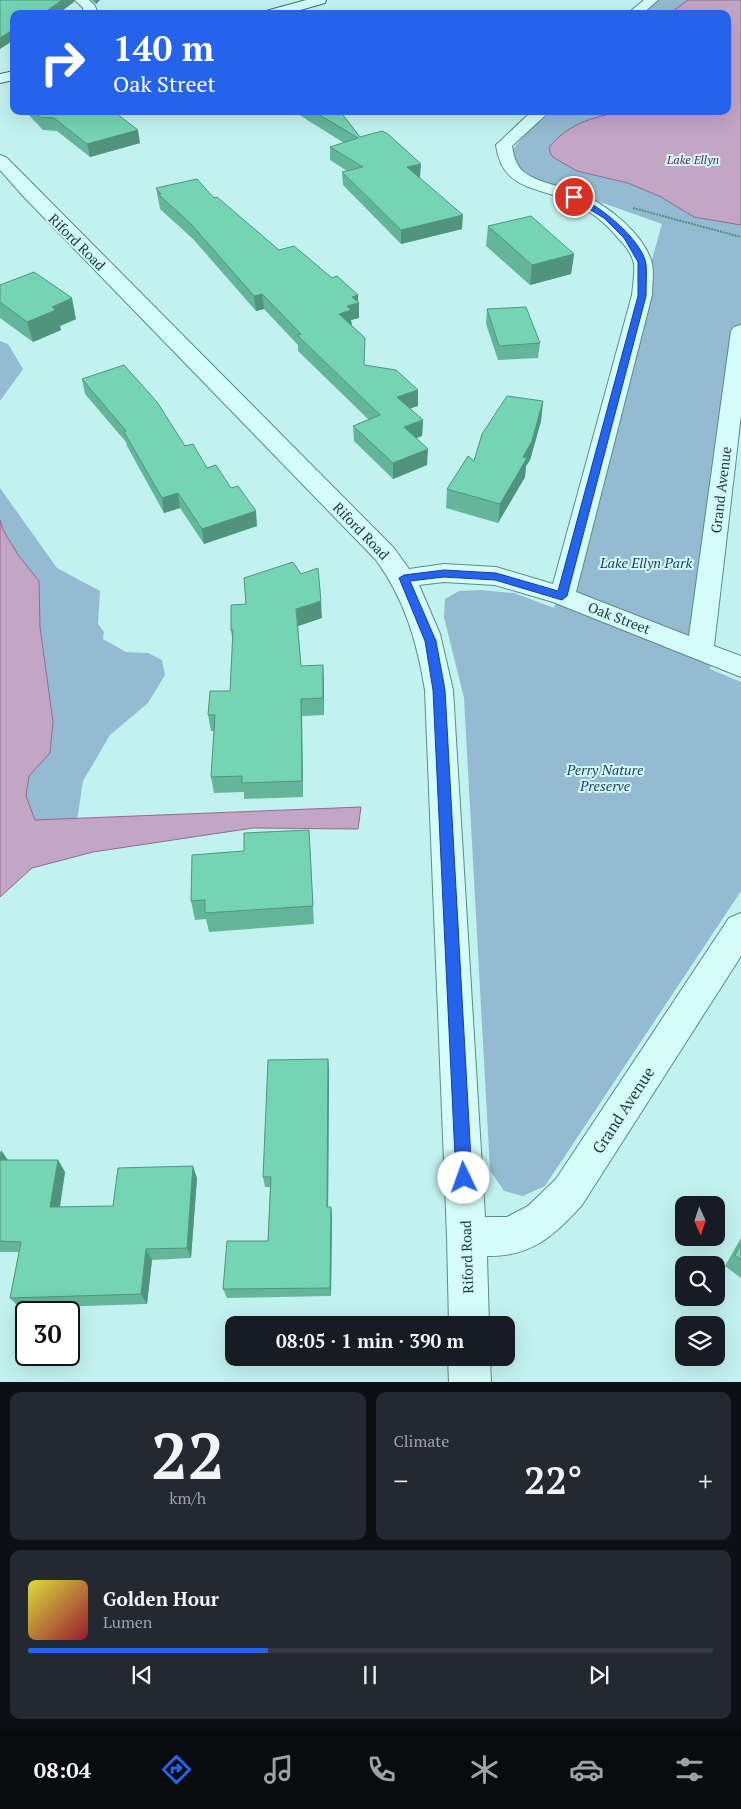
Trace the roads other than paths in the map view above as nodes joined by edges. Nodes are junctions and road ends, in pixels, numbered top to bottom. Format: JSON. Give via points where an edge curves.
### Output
{"nodes":[{"id":1,"x":81,"y":0,"type":"edge"},
{"id":2,"x":320,"y":0,"type":"edge"},
{"id":3,"x":652,"y":0,"type":"edge"},
{"id":4,"x":90,"y":10,"type":"edge"},
{"id":5,"x":285,"y":10,"type":"edge"},
{"id":6,"x":638,"y":10,"type":"edge"},
{"id":7,"x":537,"y":115,"type":"edge"},
{"id":8,"x":0,"y":160,"type":"edge"},
{"id":9,"x":741,"y":331,"type":"edge"},
{"id":10,"x":404,"y":578,"type":"junction"},
{"id":11,"x":562,"y":596,"type":"junction"},
{"id":12,"x":700,"y":650,"type":"junction"},
{"id":13,"x":741,"y":667,"type":"edge"},
{"id":14,"x":741,"y":928,"type":"edge"},
{"id":15,"x":467,"y":1236,"type":"junction"},
{"id":16,"x":468,"y":1316,"type":"edge"},
{"id":17,"x":469,"y":1366,"type":"edge"},
{"id":18,"x":470,"y":1382,"type":"edge"}],
"edges":[{"from":1,"to":4,"type":"street"},
{"from":2,"to":5,"type":"street"},
{"from":3,"to":6,"type":"street"},
{"from":7,"to":11,"type":"street","via":[[504,145],[504,158],[513,172],[530,183],[574,197],[607,217],[627,237],[642,262],[642,296]]},
{"from":8,"to":10,"type":"street","name":"Riford Road","via":[[385,554]]},
{"from":9,"to":12,"type":"street","name":"Grand Avenue"},
{"from":10,"to":11,"type":"street","name":"Oak Street","via":[[444,574],[496,576]]},
{"from":10,"to":15,"type":"street","name":"Riford Road","via":[[431,641],[439,690]]},
{"from":11,"to":12,"type":"street","name":"Oak Street"},
{"from":12,"to":13,"type":"street","name":"Oak Street"},
{"from":14,"to":15,"type":"street","name":"Grand Avenue","via":[[570,1192],[542,1220],[509,1237]]},
{"from":15,"to":16,"type":"street","name":"Riford Road"},
{"from":17,"to":18,"type":"street"}]}
